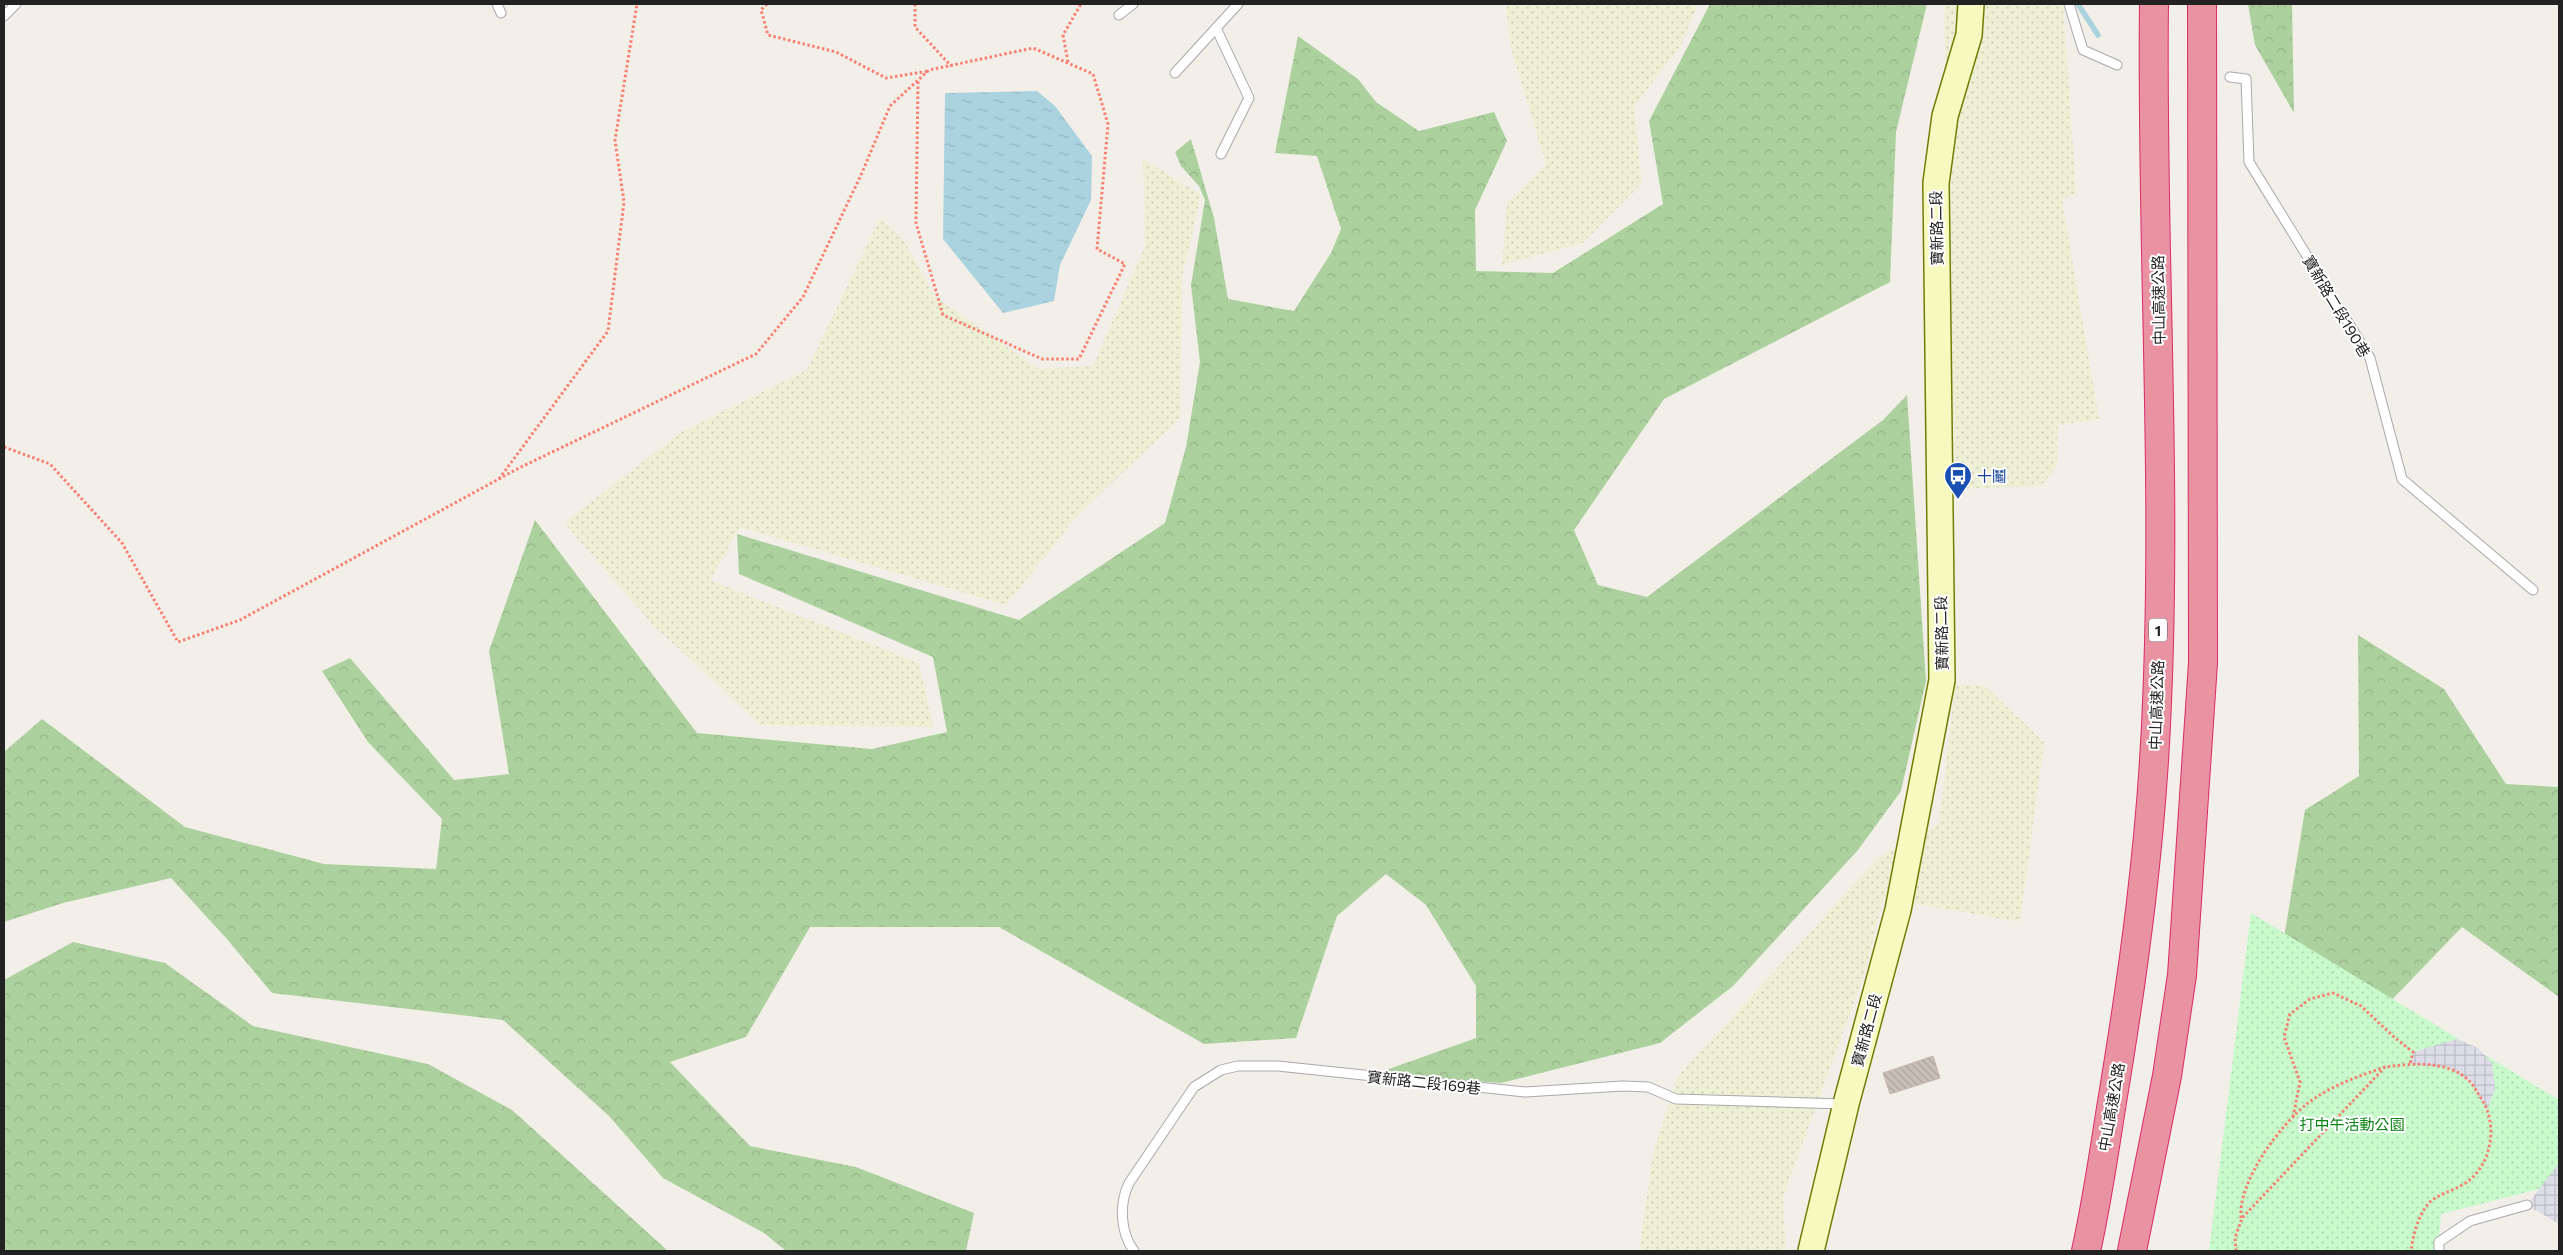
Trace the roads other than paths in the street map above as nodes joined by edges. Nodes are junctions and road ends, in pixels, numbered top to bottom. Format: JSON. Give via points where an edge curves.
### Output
{"nodes":[{"id":1,"x":16,"y":4,"type":"edge"},
{"id":2,"x":1133,"y":4,"type":"edge"},
{"id":3,"x":1238,"y":4,"type":"edge"},
{"id":4,"x":1971,"y":4,"type":"edge"},
{"id":5,"x":2069,"y":4,"type":"edge"},
{"id":6,"x":2154,"y":4,"type":"edge"},
{"id":7,"x":2202,"y":4,"type":"edge"},
{"id":8,"x":1120,"y":15,"type":"dead end"},
{"id":9,"x":4,"y":16,"type":"edge"},
{"id":10,"x":1216,"y":28,"type":"junction"},
{"id":11,"x":2117,"y":65,"type":"dead end"},
{"id":12,"x":1175,"y":74,"type":"dead end"},
{"id":13,"x":2230,"y":77,"type":"dead end"},
{"id":14,"x":1221,"y":154,"type":"dead end"},
{"id":15,"x":2533,"y":590,"type":"dead end"},
{"id":16,"x":1846,"y":1104,"type":"junction"},
{"id":17,"x":2527,"y":1205,"type":"dead end"},
{"id":18,"x":1134,"y":1251,"type":"edge"},
{"id":19,"x":1811,"y":1251,"type":"edge"},
{"id":20,"x":2086,"y":1251,"type":"edge"},
{"id":21,"x":2132,"y":1251,"type":"edge"},
{"id":22,"x":2439,"y":1251,"type":"edge"}],
"edges":[{"from":1,"to":9,"type":"lane"},
{"from":2,"to":8,"type":"lane"},
{"from":3,"to":10,"type":"lane"},
{"from":4,"to":16,"type":"street","name":"寶新路二段","via":[[1969,35],[1945,116],[1936,183],[1942,680],[1898,910]]},
{"from":5,"to":11,"type":"lane","via":[[2083,50]]},
{"from":6,"to":20,"type":"highway","name":"中山高速公路","number":"1","via":[[2152,119],[2160,467],[2157,703],[2144,886],[2129,1002]]},
{"from":7,"to":21,"type":"highway","via":[[2203,663],[2182,975],[2167,1076]]},
{"from":10,"to":12,"type":"lane"},
{"from":10,"to":14,"type":"lane","via":[[1249,98]]},
{"from":13,"to":15,"type":"lane","name":"寶新路二段190巷","via":[[2246,80],[2250,162],[2370,358],[2402,479]]},
{"from":16,"to":18,"type":"lane","name":"寶新路二段169巷","via":[[1676,1099],[1648,1087],[1623,1086],[1525,1092],[1278,1066],[1238,1066],[1222,1070],[1194,1087],[1129,1183],[1123,1195],[1124,1230]]},
{"from":16,"to":19,"type":"street","name":"寶新路二段"},
{"from":17,"to":22,"type":"lane","via":[[2470,1221],[2439,1242]]}]}
